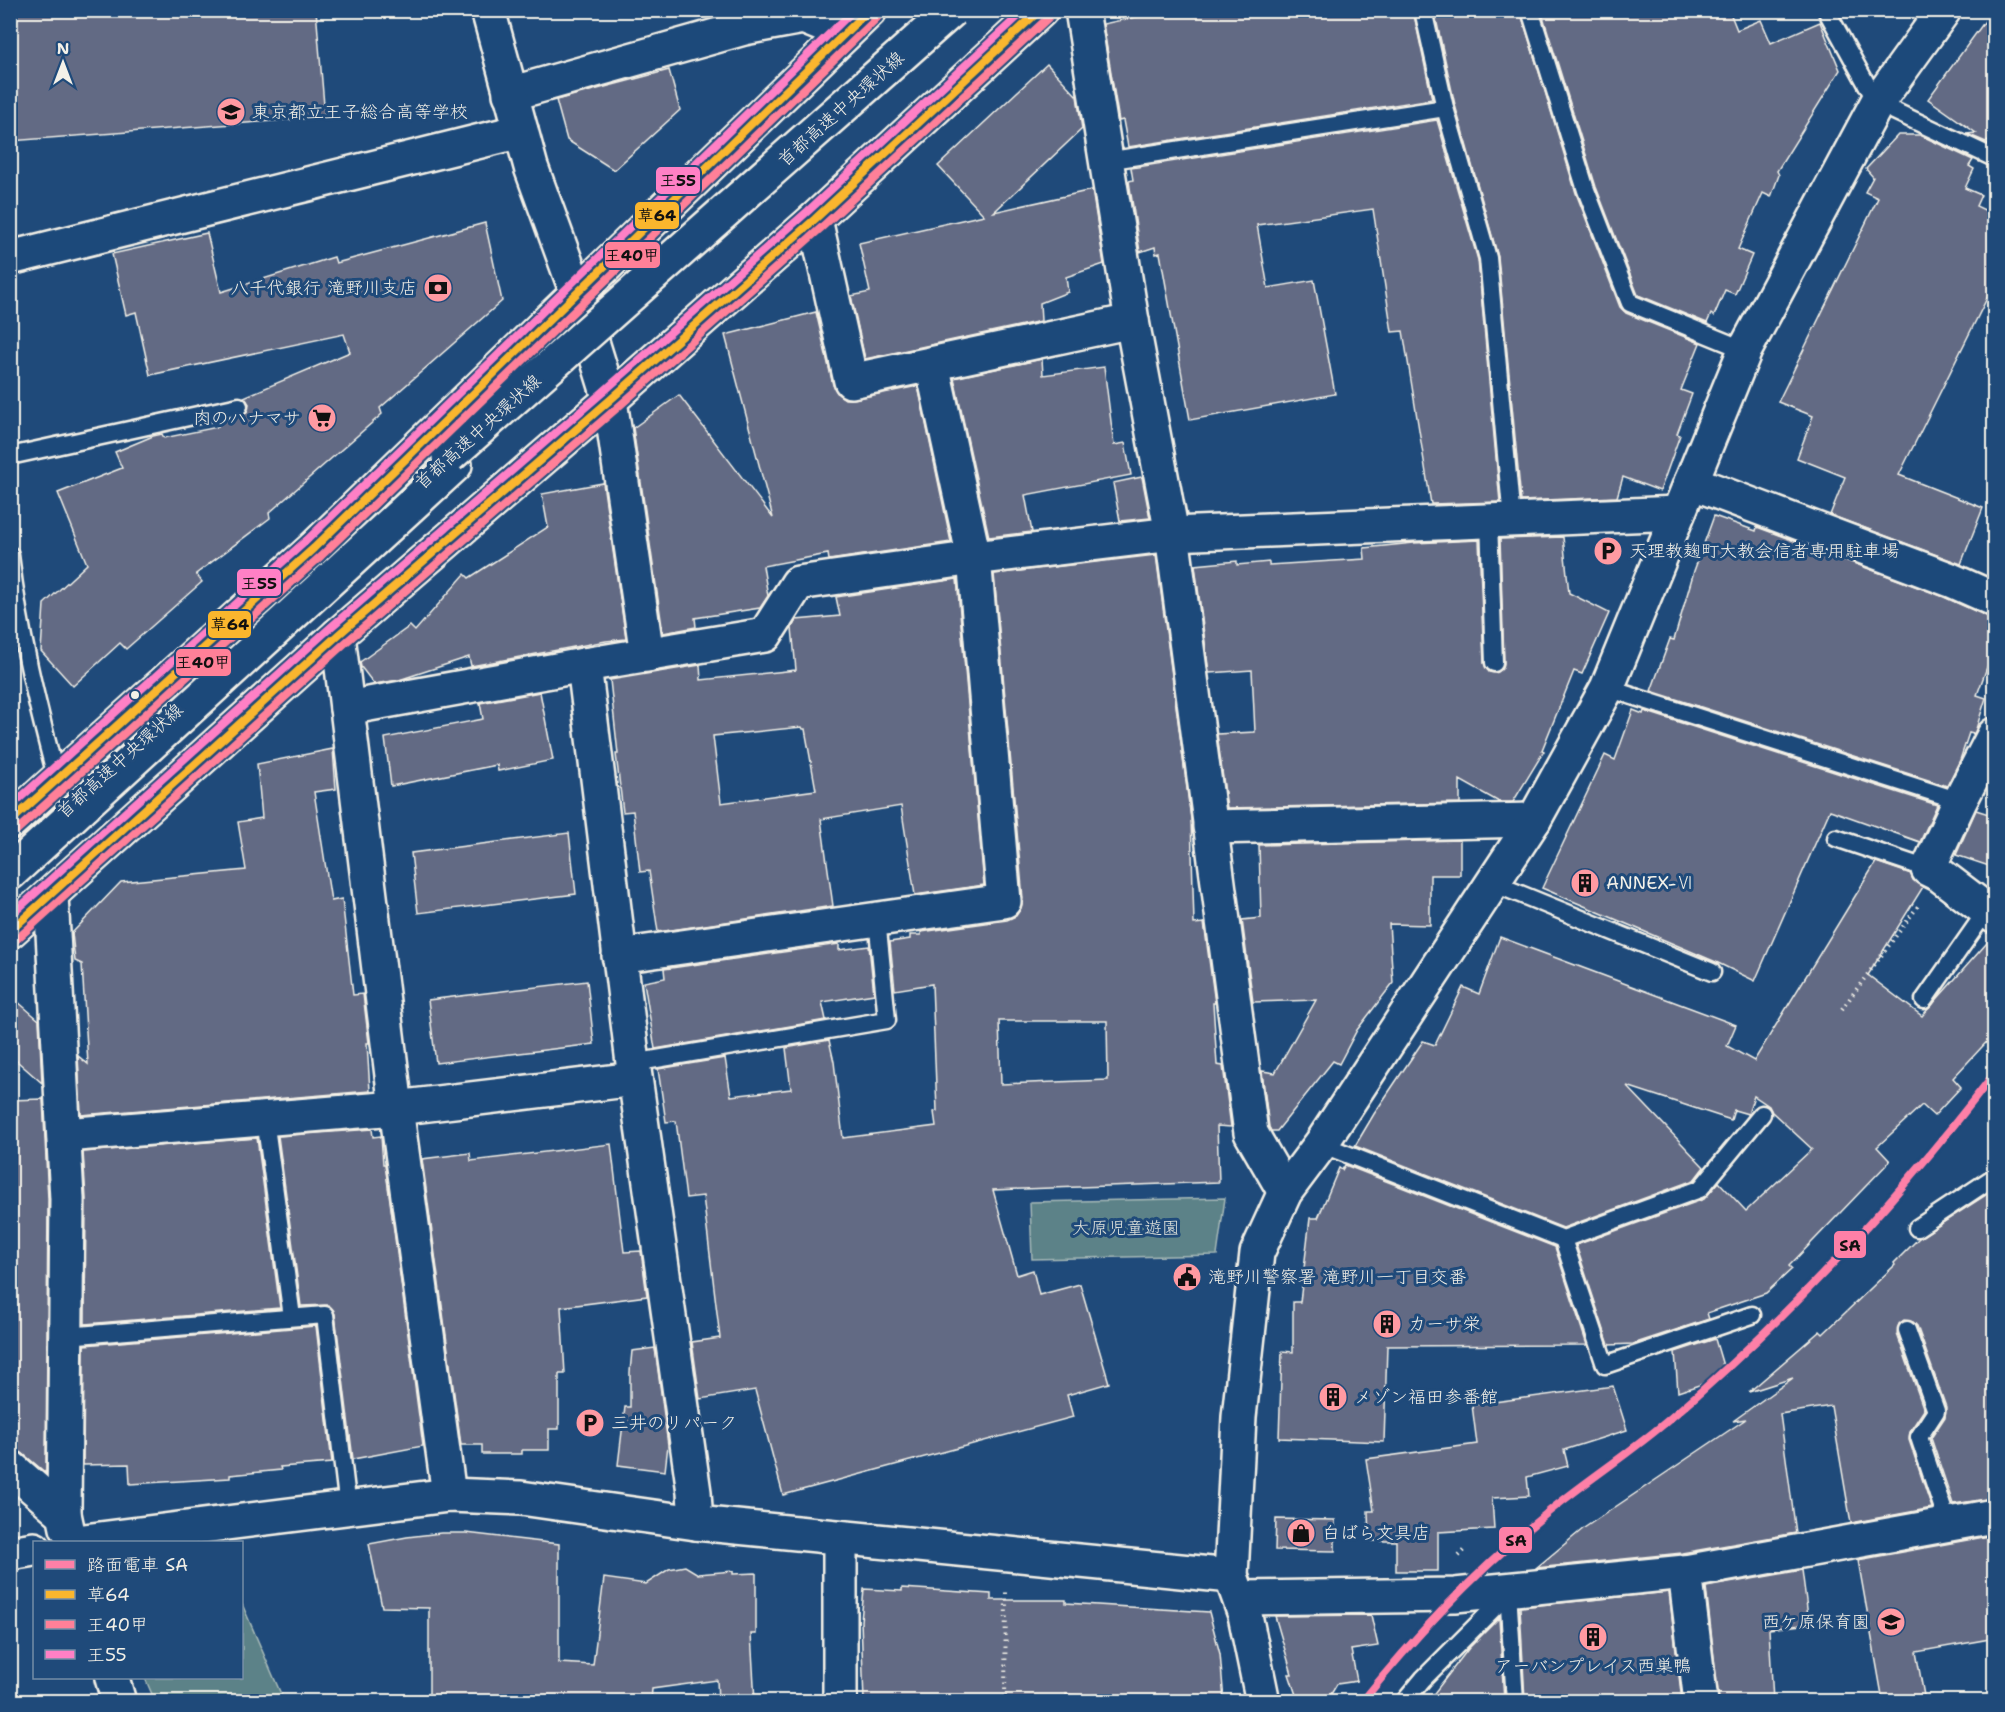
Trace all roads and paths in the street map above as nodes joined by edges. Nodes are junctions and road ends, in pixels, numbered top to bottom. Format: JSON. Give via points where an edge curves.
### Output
{"nodes":[{"id":1,"x":488,"y":10,"type":"edge"},
{"id":2,"x":870,"y":10,"type":"edge"},
{"id":3,"x":952,"y":10,"type":"edge"},
{"id":4,"x":1041,"y":10,"type":"edge"},
{"id":5,"x":1082,"y":10,"type":"edge"},
{"id":6,"x":1423,"y":10,"type":"edge"},
{"id":7,"x":1530,"y":10,"type":"edge"},
{"id":8,"x":1826,"y":10,"type":"edge"},
{"id":9,"x":1944,"y":10,"type":"edge"},
{"id":10,"x":742,"y":19,"type":"edge"},
{"id":11,"x":845,"y":34,"type":"junction"},
{"id":12,"x":510,"y":94,"type":"junction"},
{"id":13,"x":1877,"y":103,"type":"junction"},
{"id":14,"x":1445,"y":108,"type":"junction"},
{"id":15,"x":521,"y":131,"type":"junction"},
{"id":16,"x":1995,"y":158,"type":"edge"},
{"id":17,"x":1106,"y":161,"type":"junction"},
{"id":18,"x":815,"y":219,"type":"junction"},
{"id":19,"x":10,"y":258,"type":"edge"},
{"id":20,"x":577,"y":293,"type":"junction"},
{"id":21,"x":1132,"y":321,"type":"junction"},
{"id":22,"x":1745,"y":350,"type":"junction"},
{"id":23,"x":932,"y":364,"type":"junction"},
{"id":24,"x":610,"y":400,"type":"junction"},
{"id":25,"x":239,"y":406,"type":"dead end"},
{"id":26,"x":10,"y":456,"type":"edge"},
{"id":27,"x":455,"y":465,"type":"dead end"},
{"id":28,"x":1691,"y":482,"type":"junction"},
{"id":29,"x":1678,"y":513,"type":"junction"},
{"id":30,"x":1500,"y":520,"type":"junction"},
{"id":31,"x":1172,"y":534,"type":"junction"},
{"id":32,"x":10,"y":555,"type":"edge"},
{"id":33,"x":974,"y":558,"type":"junction"},
{"id":34,"x":1995,"y":599,"type":"edge"},
{"id":35,"x":338,"y":635,"type":"junction"},
{"id":36,"x":647,"y":655,"type":"junction"},
{"id":37,"x":1494,"y":663,"type":"dead end"},
{"id":38,"x":584,"y":665,"type":"junction"},
{"id":39,"x":1606,"y":688,"type":"junction"},
{"id":40,"x":347,"y":708,"type":"junction"},
{"id":41,"x":1995,"y":735,"type":"edge"},
{"id":42,"x":57,"y":780,"type":"junction"},
{"id":43,"x":1960,"y":801,"type":"junction"},
{"id":44,"x":1534,"y":820,"type":"junction"},
{"id":45,"x":10,"y":822,"type":"edge"},
{"id":46,"x":1210,"y":827,"type":"junction"},
{"id":47,"x":1836,"y":838,"type":"dead end"},
{"id":48,"x":10,"y":862,"type":"edge"},
{"id":49,"x":1934,"y":872,"type":"junction"},
{"id":50,"x":10,"y":873,"type":"edge"},
{"id":51,"x":1493,"y":883,"type":"junction"},
{"id":52,"x":51,"y":895,"type":"junction"},
{"id":53,"x":1991,"y":913,"type":"edge"},
{"id":54,"x":877,"y":919,"type":"junction"},
{"id":55,"x":10,"y":931,"type":"edge"},
{"id":56,"x":619,"y":956,"type":"junction"},
{"id":57,"x":1712,"y":972,"type":"dead end"},
{"id":58,"x":1924,"y":1000,"type":"dead end"},
{"id":59,"x":1842,"y":1009,"type":"dead end"},
{"id":60,"x":634,"y":1071,"type":"junction"},
{"id":61,"x":396,"y":1108,"type":"junction"},
{"id":62,"x":1762,"y":1114,"type":"dead end"},
{"id":63,"x":265,"y":1119,"type":"junction"},
{"id":64,"x":65,"y":1135,"type":"junction"},
{"id":65,"x":1321,"y":1144,"type":"junction"},
{"id":66,"x":1995,"y":1177,"type":"edge"},
{"id":67,"x":1285,"y":1192,"type":"junction"},
{"id":68,"x":1917,"y":1228,"type":"dead end"},
{"id":69,"x":1563,"y":1239,"type":"junction"},
{"id":70,"x":1752,"y":1315,"type":"dead end"},
{"id":71,"x":292,"y":1317,"type":"junction"},
{"id":72,"x":1907,"y":1330,"type":"dead end"},
{"id":73,"x":66,"y":1336,"type":"junction"},
{"id":74,"x":10,"y":1467,"type":"edge"},
{"id":75,"x":449,"y":1495,"type":"junction"},
{"id":76,"x":348,"y":1508,"type":"junction"},
{"id":77,"x":1995,"y":1515,"type":"edge"},
{"id":78,"x":696,"y":1523,"type":"junction"},
{"id":79,"x":1947,"y":1524,"type":"junction"},
{"id":80,"x":70,"y":1533,"type":"edge"},
{"id":81,"x":840,"y":1539,"type":"junction"},
{"id":82,"x":33,"y":1549,"type":"edge"},
{"id":83,"x":10,"y":1553,"type":"edge"},
{"id":84,"x":1006,"y":1554,"type":"junction"},
{"id":85,"x":1685,"y":1572,"type":"junction"},
{"id":86,"x":1235,"y":1587,"type":"junction"},
{"id":87,"x":1508,"y":1593,"type":"junction"},
{"id":88,"x":113,"y":1679,"type":"edge"},
{"id":89,"x":119,"y":1701,"type":"edge"},
{"id":90,"x":840,"y":1701,"type":"edge"},
{"id":91,"x":1005,"y":1701,"type":"edge"},
{"id":92,"x":1263,"y":1701,"type":"edge"},
{"id":93,"x":1404,"y":1701,"type":"edge"},
{"id":94,"x":1515,"y":1701,"type":"edge"},
{"id":95,"x":1701,"y":1701,"type":"edge"}],
"edges":[{"from":1,"to":12,"type":"main road"},
{"from":2,"to":11,"type":"main road"},
{"from":3,"to":48,"type":"main road","name":"首都高速中央環状線","bridge":true,"via":[[449,456]]},
{"from":4,"to":18,"type":"main road"},
{"from":5,"to":17,"type":"main road"},
{"from":6,"to":14,"type":"lane"},
{"from":7,"to":22,"type":"lane","via":[[1586,190],[1630,303]]},
{"from":8,"to":13,"type":"lane"},
{"from":9,"to":13,"type":"main road"},
{"from":10,"to":11,"type":"main road","via":[[803,17]]},
{"from":10,"to":12,"type":"main road"},
{"from":11,"to":20,"type":"main road"},
{"from":12,"to":15,"type":"main road"},
{"from":13,"to":16,"type":"lane"},
{"from":13,"to":22,"type":"main road"},
{"from":14,"to":17,"type":"lane"},
{"from":14,"to":30,"type":"lane","via":[[1488,258]]},
{"from":15,"to":19,"type":"main road"},
{"from":15,"to":20,"type":"main road"},
{"from":17,"to":21,"type":"main road"},
{"from":18,"to":23,"type":"main road","via":[[852,381]]},
{"from":18,"to":24,"type":"main road"},
{"from":20,"to":24,"type":"main road"},
{"from":20,"to":42,"type":"main road","via":[[315,548]]},
{"from":21,"to":23,"type":"main road"},
{"from":21,"to":31,"type":"main road"},
{"from":22,"to":28,"type":"main road"},
{"from":23,"to":33,"type":"main road"},
{"from":24,"to":35,"type":"main road"},
{"from":24,"to":36,"type":"main road"},
{"from":25,"to":26,"type":"lane"},
{"from":27,"to":50,"type":"main road","name":"首都高速中央環状線"},
{"from":28,"to":29,"type":"main road"},
{"from":28,"to":34,"type":"main road"},
{"from":29,"to":30,"type":"main road"},
{"from":29,"to":39,"type":"main road"},
{"from":30,"to":31,"type":"main road"},
{"from":30,"to":37,"type":"lane"},
{"from":31,"to":33,"type":"main road"},
{"from":31,"to":46,"type":"main road"},
{"from":32,"to":42,"type":"lane","via":[[16,606]]},
{"from":33,"to":36,"type":"main road","via":[[798,583],[765,635]]},
{"from":33,"to":54,"type":"main road","via":[[1004,901]]},
{"from":35,"to":40,"type":"main road"},
{"from":35,"to":52,"type":"main road"},
{"from":36,"to":38,"type":"main road"},
{"from":38,"to":40,"type":"main road"},
{"from":38,"to":56,"type":"main road"},
{"from":39,"to":43,"type":"lane"},
{"from":39,"to":44,"type":"main road"},
{"from":40,"to":61,"type":"main road"},
{"from":41,"to":43,"type":"main road"},
{"from":42,"to":45,"type":"main road"},
{"from":43,"to":49,"type":"main road"},
{"from":44,"to":46,"type":"main road"},
{"from":44,"to":51,"type":"main road"},
{"from":46,"to":67,"type":"main road","via":[[1251,1133]]},
{"from":47,"to":49,"type":"lane"},
{"from":49,"to":53,"type":"main road"},
{"from":49,"to":59,"type":"path"},
{"from":51,"to":57,"type":"lane"},
{"from":51,"to":65,"type":"main road"},
{"from":52,"to":55,"type":"main road"},
{"from":52,"to":64,"type":"main road"},
{"from":53,"to":58,"type":"lane"},
{"from":54,"to":56,"type":"main road"},
{"from":54,"to":60,"type":"lane","via":[[887,1020]]},
{"from":56,"to":60,"type":"main road"},
{"from":60,"to":61,"type":"main road"},
{"from":60,"to":78,"type":"main road"},
{"from":61,"to":63,"type":"main road"},
{"from":61,"to":75,"type":"main road"},
{"from":62,"to":69,"type":"lane","via":[[1700,1189]]},
{"from":63,"to":64,"type":"main road"},
{"from":63,"to":71,"type":"lane"},
{"from":64,"to":73,"type":"main road"},
{"from":65,"to":67,"type":"main road"},
{"from":65,"to":69,"type":"lane"},
{"from":66,"to":68,"type":"lane"},
{"from":67,"to":86,"type":"main road","via":[[1257,1253],[1239,1417]]},
{"from":69,"to":70,"type":"lane","via":[[1605,1365]]},
{"from":71,"to":73,"type":"lane"},
{"from":71,"to":76,"type":"lane","via":[[325,1315]]},
{"from":72,"to":79,"type":"lane","via":[[1936,1411],[1919,1437]]},
{"from":73,"to":80,"type":"main road"},
{"from":74,"to":80,"type":"main road"},
{"from":75,"to":76,"type":"main road"},
{"from":75,"to":78,"type":"main road","via":[[521,1498]]},
{"from":76,"to":80,"type":"main road"},
{"from":77,"to":79,"type":"main road"},
{"from":78,"to":81,"type":"main road"},
{"from":79,"to":85,"type":"main road"},
{"from":81,"to":84,"type":"main road"},
{"from":81,"to":90,"type":"main road"},
{"from":82,"to":83,"type":"main road"},
{"from":84,"to":86,"type":"main road"},
{"from":84,"to":91,"type":"path"},
{"from":85,"to":87,"type":"main road"},
{"from":85,"to":95,"type":"main road"},
{"from":86,"to":87,"type":"main road"},
{"from":86,"to":92,"type":"main road"},
{"from":87,"to":93,"type":"lane"},
{"from":87,"to":94,"type":"lane"},
{"from":88,"to":89,"type":"main road"}]}
